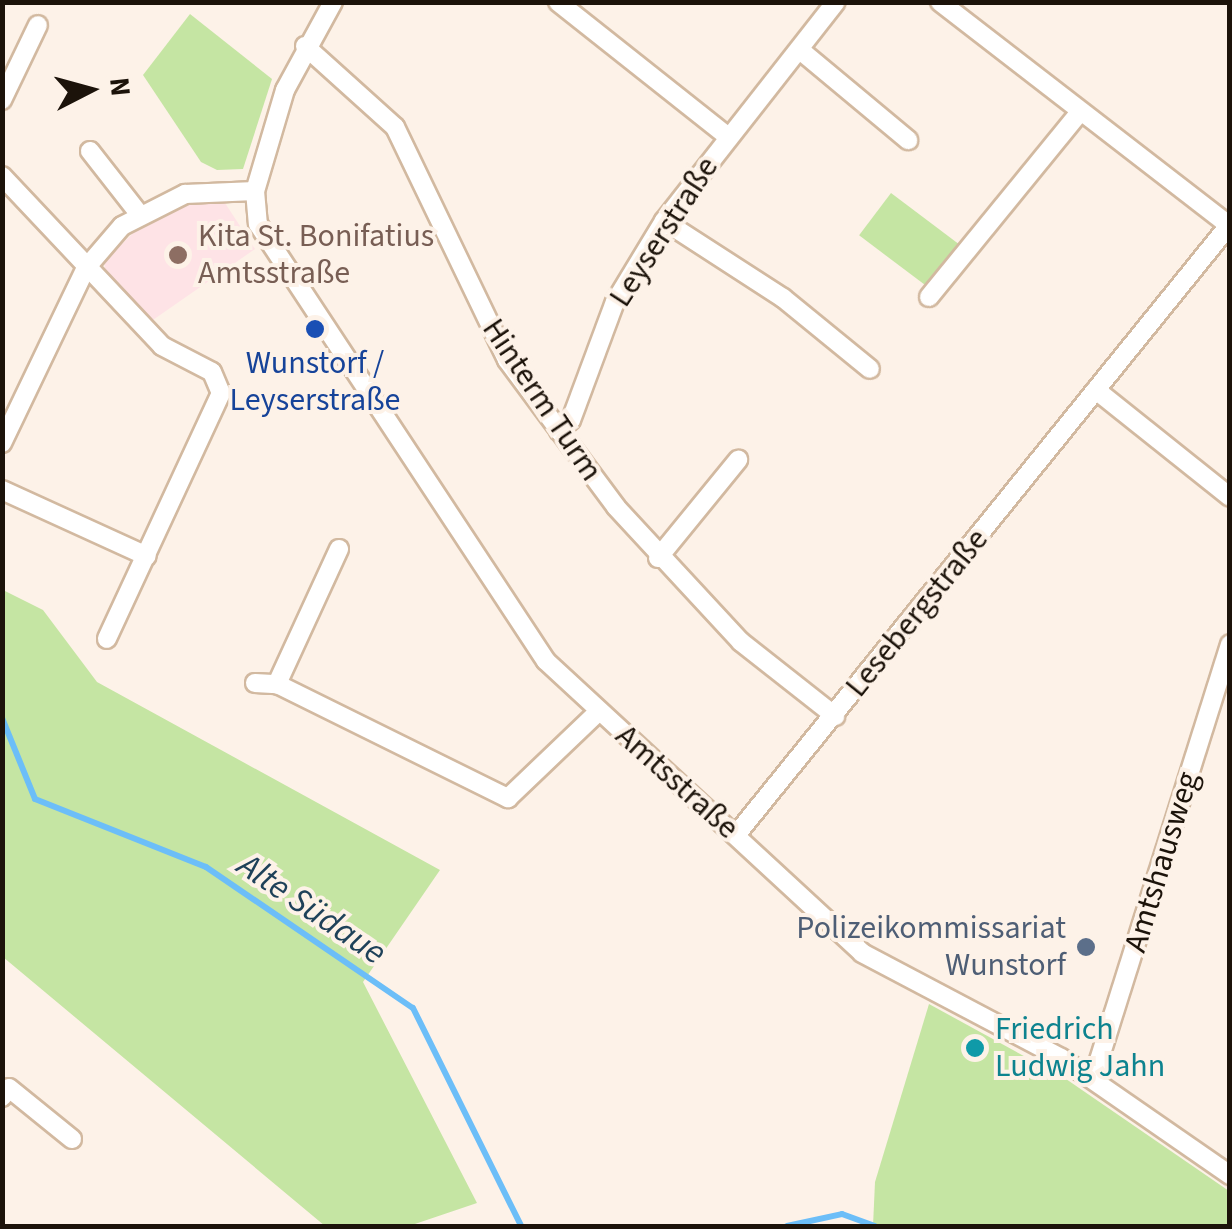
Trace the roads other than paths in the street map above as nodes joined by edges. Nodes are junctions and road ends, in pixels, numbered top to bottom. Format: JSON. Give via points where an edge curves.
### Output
{"nodes":[{"id":1,"x":333,"y":2,"type":"edge"},
{"id":2,"x":558,"y":2,"type":"edge"},
{"id":3,"x":836,"y":2,"type":"edge"},
{"id":4,"x":940,"y":2,"type":"edge"},
{"id":5,"x":38,"y":25,"type":"dead end"},
{"id":6,"x":305,"y":46,"type":"junction"},
{"id":7,"x":800,"y":50,"type":"junction"},
{"id":8,"x":2,"y":100,"type":"edge"},
{"id":9,"x":1080,"y":112,"type":"junction"},
{"id":10,"x":727,"y":136,"type":"junction"},
{"id":11,"x":908,"y":140,"type":"dead end"},
{"id":12,"x":90,"y":151,"type":"dead end"},
{"id":13,"x":2,"y":176,"type":"edge"},
{"id":14,"x":255,"y":190,"type":"junction"},
{"id":15,"x":140,"y":215,"type":"junction"},
{"id":16,"x":664,"y":221,"type":"junction"},
{"id":17,"x":1229,"y":225,"type":"edge"},
{"id":18,"x":86,"y":268,"type":"junction"},
{"id":19,"x":929,"y":297,"type":"dead end"},
{"id":20,"x":870,"y":370,"type":"dead end"},
{"id":21,"x":1096,"y":390,"type":"junction"},
{"id":22,"x":559,"y":430,"type":"junction"},
{"id":23,"x":2,"y":443,"type":"edge"},
{"id":24,"x":738,"y":460,"type":"dead end"},
{"id":25,"x":2,"y":490,"type":"edge"},
{"id":26,"x":1230,"y":498,"type":"edge"},
{"id":27,"x":339,"y":548,"type":"dead end"},
{"id":28,"x":147,"y":556,"type":"junction"},
{"id":29,"x":658,"y":558,"type":"junction"},
{"id":30,"x":107,"y":639,"type":"dead end"},
{"id":31,"x":1230,"y":644,"type":"edge"},
{"id":32,"x":256,"y":683,"type":"dead end"},
{"id":33,"x":277,"y":684,"type":"junction"},
{"id":34,"x":599,"y":711,"type":"junction"},
{"id":35,"x":835,"y":716,"type":"junction"},
{"id":36,"x":736,"y":835,"type":"junction"},
{"id":37,"x":1093,"y":1079,"type":"junction"},
{"id":38,"x":2,"y":1097,"type":"edge"},
{"id":39,"x":72,"y":1139,"type":"dead end"},
{"id":40,"x":1230,"y":1176,"type":"edge"}],
"edges":[{"from":1,"to":6,"type":"street"},
{"from":2,"to":10,"type":"street"},
{"from":3,"to":7,"type":"street","name":"Leyserstraße"},
{"from":4,"to":9,"type":"street"},
{"from":5,"to":8,"type":"street"},
{"from":6,"to":14,"type":"street"},
{"from":6,"to":22,"type":"street","name":"Hinterm Turm","via":[[394,127],[507,360]]},
{"from":7,"to":10,"type":"street","name":"Leyserstraße"},
{"from":7,"to":11,"type":"street"},
{"from":9,"to":17,"type":"street"},
{"from":9,"to":19,"type":"street"},
{"from":10,"to":16,"type":"street","name":"Leyserstraße"},
{"from":12,"to":15,"type":"street"},
{"from":13,"to":18,"type":"street"},
{"from":14,"to":15,"type":"street","via":[[185,194]]},
{"from":14,"to":34,"type":"street","name":"Amtsstraße","via":[[258,224],[268,240],[546,661]]},
{"from":15,"to":18,"type":"street"},
{"from":16,"to":20,"type":"street","via":[[783,298]]},
{"from":16,"to":22,"type":"street","name":"Leyserstraße","via":[[615,302],[571,420]]},
{"from":17,"to":21,"type":"street","name":"Lesebergstraße"},
{"from":18,"to":23,"type":"street"},
{"from":18,"to":28,"type":"street","via":[[162,346],[212,372],[222,393]]},
{"from":21,"to":26,"type":"street"},
{"from":21,"to":35,"type":"street","name":"Lesebergstraße"},
{"from":22,"to":29,"type":"street","name":"Hinterm Turm"},
{"from":24,"to":29,"type":"street"},
{"from":25,"to":28,"type":"street"},
{"from":27,"to":33,"type":"street"},
{"from":28,"to":30,"type":"street"},
{"from":29,"to":35,"type":"street","name":"Hinterm Turm","via":[[741,642]]},
{"from":31,"to":37,"type":"street","name":"Amtshausweg"},
{"from":32,"to":33,"type":"street"},
{"from":33,"to":34,"type":"street","via":[[508,798]]},
{"from":34,"to":36,"type":"street","name":"Amtsstraße"},
{"from":35,"to":36,"type":"street","name":"Lesebergstraße"},
{"from":36,"to":37,"type":"street","name":"Amtsstraße","via":[[862,952]]},
{"from":37,"to":40,"type":"street","name":"Amtsstraße"},
{"from":38,"to":39,"type":"street","via":[[10,1088]]}]}
